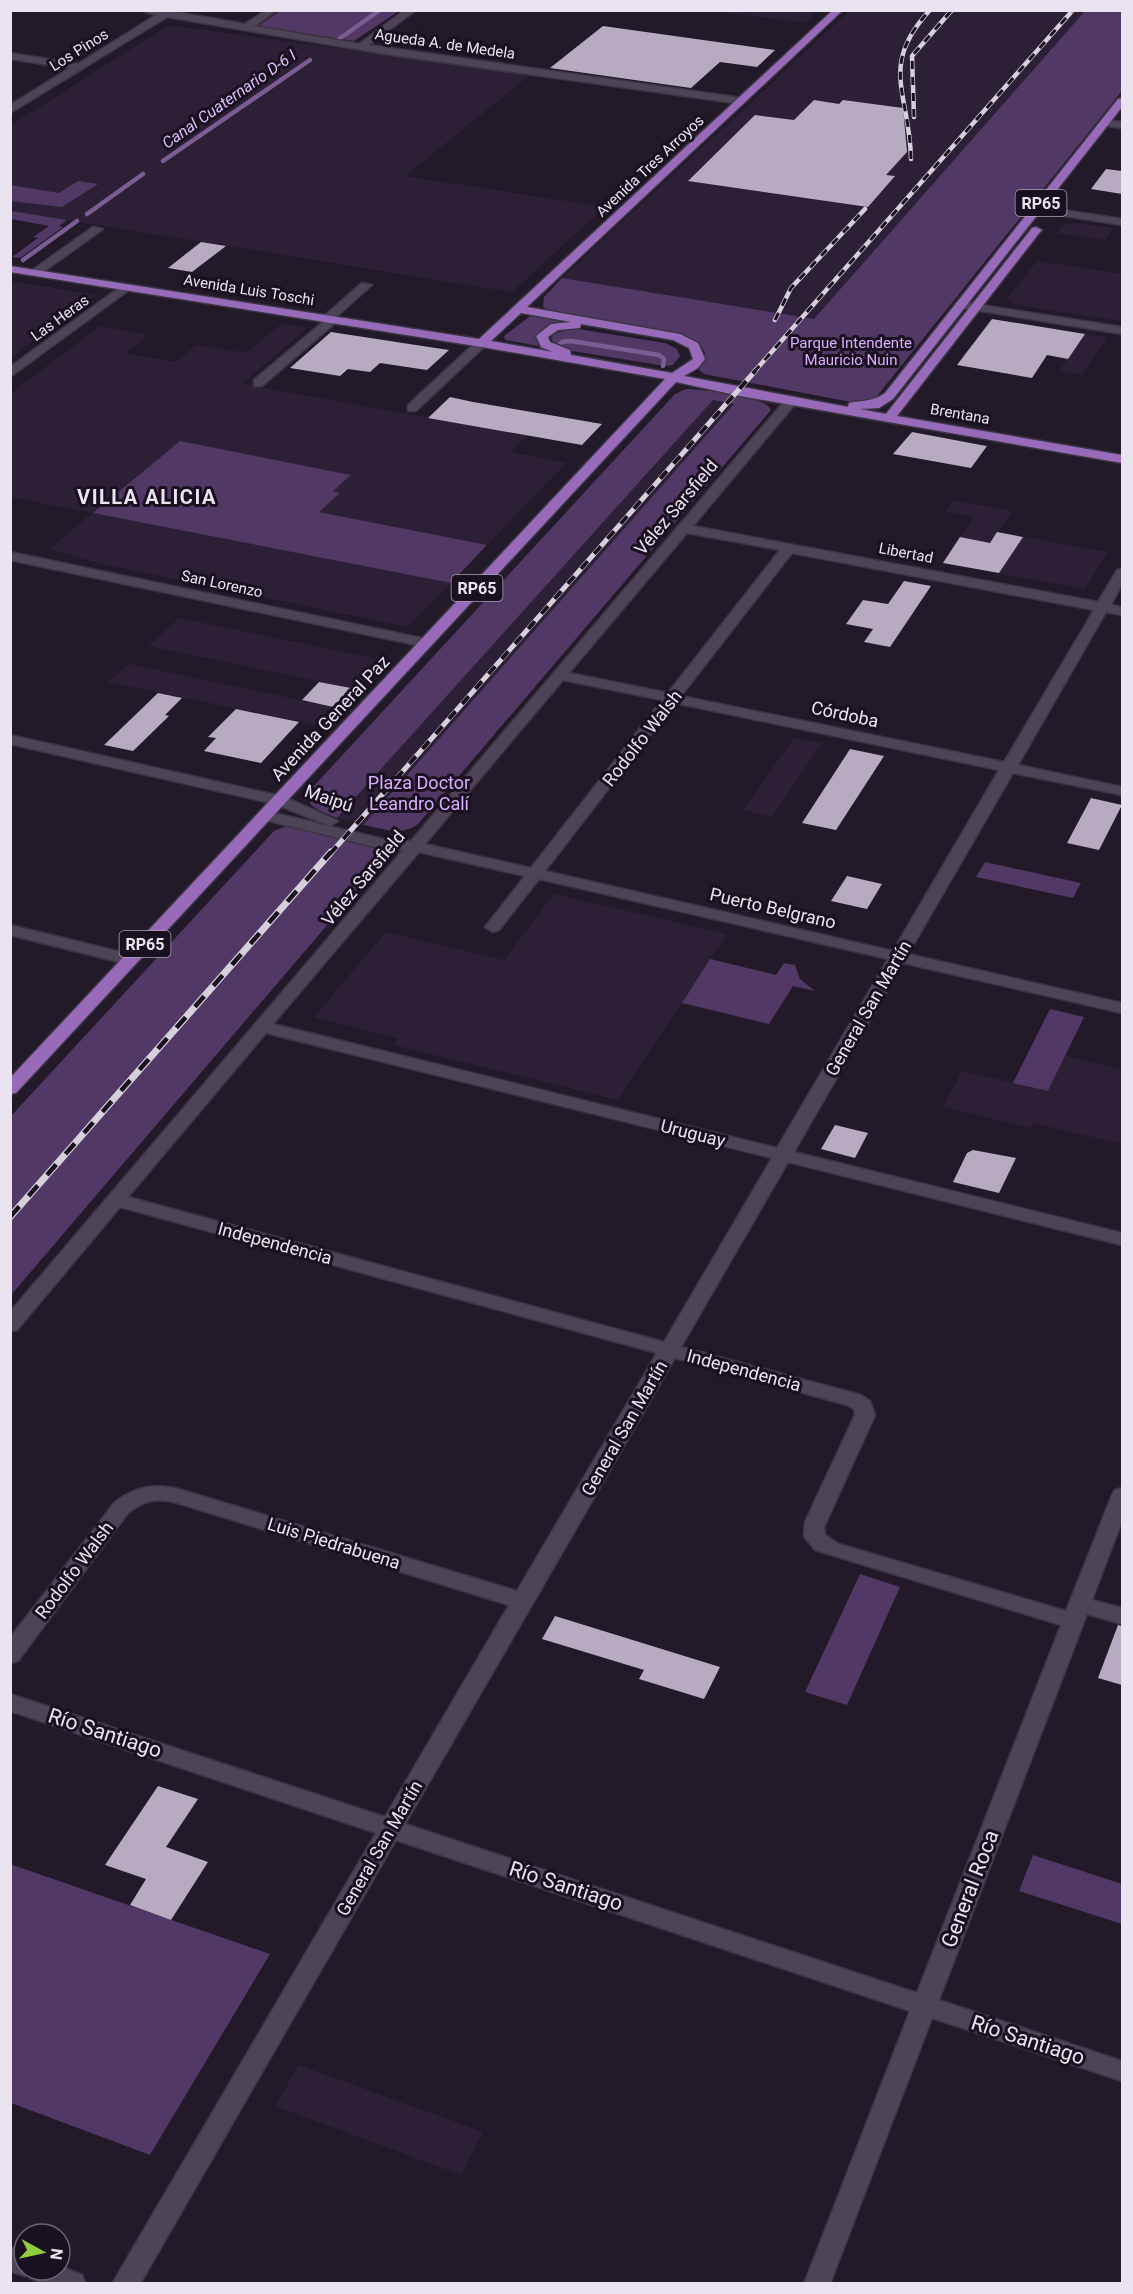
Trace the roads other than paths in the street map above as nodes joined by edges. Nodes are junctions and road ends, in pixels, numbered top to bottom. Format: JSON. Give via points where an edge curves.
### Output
{"nodes":[{"id":1,"x":144,"y":10,"type":"edge"},
{"id":2,"x":273,"y":10,"type":"edge"},
{"id":3,"x":411,"y":10,"type":"edge"},
{"id":4,"x":839,"y":10,"type":"edge"},
{"id":5,"x":163,"y":15,"type":"junction"},
{"id":6,"x":247,"y":27,"type":"junction"},
{"id":7,"x":360,"y":46,"type":"junction"},
{"id":8,"x":10,"y":56,"type":"edge"},
{"id":9,"x":80,"y":67,"type":"junction"},
{"id":10,"x":742,"y":101,"type":"junction"},
{"id":11,"x":1122,"y":101,"type":"edge"},
{"id":12,"x":10,"y":110,"type":"edge"},
{"id":13,"x":1105,"y":123,"type":"junction"},
{"id":14,"x":1121,"y":123,"type":"edge"},
{"id":15,"x":1037,"y":209,"type":"junction"},
{"id":16,"x":1051,"y":211,"type":"junction"},
{"id":17,"x":1122,"y":222,"type":"edge"},
{"id":18,"x":97,"y":229,"type":"dead end"},
{"id":19,"x":10,"y":269,"type":"edge"},
{"id":20,"x":35,"y":273,"type":"junction"},
{"id":21,"x":366,"y":285,"type":"dead end"},
{"id":22,"x":127,"y":287,"type":"junction"},
{"id":23,"x":961,"y":305,"type":"junction"},
{"id":24,"x":976,"y":308,"type":"junction"},
{"id":25,"x":518,"y":309,"type":"junction"},
{"id":26,"x":329,"y":319,"type":"junction"},
{"id":27,"x":1122,"y":331,"type":"edge"},
{"id":28,"x":934,"y":339,"type":"junction"},
{"id":29,"x":482,"y":343,"type":"junction"},
{"id":30,"x":571,"y":354,"type":"junction"},
{"id":31,"x":10,"y":373,"type":"edge"},
{"id":32,"x":676,"y":375,"type":"junction"},
{"id":33,"x":258,"y":383,"type":"dead end"},
{"id":34,"x":791,"y":401,"type":"junction"},
{"id":35,"x":412,"y":408,"type":"dead end"},
{"id":36,"x":886,"y":418,"type":"junction"},
{"id":37,"x":1122,"y":459,"type":"edge"},
{"id":38,"x":684,"y":528,"type":"junction"},
{"id":39,"x":789,"y":548,"type":"junction"},
{"id":40,"x":10,"y":556,"type":"edge"},
{"id":41,"x":1122,"y":573,"type":"edge"},
{"id":42,"x":1112,"y":609,"type":"edge"},
{"id":43,"x":426,"y":643,"type":"junction"},
{"id":44,"x":560,"y":675,"type":"junction"},
{"id":45,"x":673,"y":698,"type":"junction"},
{"id":46,"x":10,"y":739,"type":"edge"},
{"id":47,"x":1009,"y":767,"type":"junction"},
{"id":48,"x":1122,"y":791,"type":"edge"},
{"id":49,"x":280,"y":800,"type":"junction"},
{"id":50,"x":266,"y":816,"type":"junction"},
{"id":51,"x":415,"y":846,"type":"junction"},
{"id":52,"x":536,"y":874,"type":"junction"},
{"id":53,"x":493,"y":927,"type":"dead end"},
{"id":54,"x":10,"y":930,"type":"edge"},
{"id":55,"x":898,"y":957,"type":"junction"},
{"id":56,"x":131,"y":960,"type":"junction"},
{"id":57,"x":1122,"y":1008,"type":"edge"},
{"id":58,"x":263,"y":1026,"type":"junction"},
{"id":59,"x":10,"y":1089,"type":"edge"},
{"id":60,"x":783,"y":1155,"type":"junction"},
{"id":61,"x":116,"y":1200,"type":"junction"},
{"id":62,"x":1122,"y":1239,"type":"edge"},
{"id":63,"x":10,"y":1325,"type":"edge"},
{"id":64,"x":669,"y":1350,"type":"junction"},
{"id":65,"x":145,"y":1493,"type":"joint"},
{"id":66,"x":1122,"y":1495,"type":"edge"},
{"id":67,"x":523,"y":1601,"type":"junction"},
{"id":68,"x":1077,"y":1612,"type":"junction"},
{"id":69,"x":1122,"y":1616,"type":"edge"},
{"id":70,"x":10,"y":1655,"type":"edge"},
{"id":71,"x":10,"y":1702,"type":"edge"},
{"id":72,"x":390,"y":1828,"type":"junction"},
{"id":73,"x":925,"y":2005,"type":"junction"},
{"id":74,"x":1122,"y":2071,"type":"edge"},
{"id":75,"x":125,"y":2283,"type":"edge"},
{"id":76,"x":817,"y":2283,"type":"edge"}],
"edges":[{"from":1,"to":5,"type":"street","name":"Agueda A. de Medela"},
{"from":2,"to":6,"type":"street"},
{"from":3,"to":7,"type":"street"},
{"from":4,"to":10,"type":"main road","name":"Avenida Tres Arroyos"},
{"from":5,"to":6,"type":"street","name":"Agueda A. de Medela"},
{"from":5,"to":9,"type":"street","name":"Los Pinos"},
{"from":6,"to":7,"type":"street","name":"Agueda A. de Medela"},
{"from":7,"to":10,"type":"street","name":"Agueda A. de Medela"},
{"from":8,"to":9,"type":"street"},
{"from":9,"to":12,"type":"street","name":"Los Pinos"},
{"from":10,"to":25,"type":"main road","name":"Avenida Tres Arroyos"},
{"from":11,"to":13,"type":"main road","number":"RP65"},
{"from":13,"to":14,"type":"street"},
{"from":13,"to":15,"type":"main road","number":"RP65"},
{"from":14,"to":16,"type":"main road","number":"RP65"},
{"from":15,"to":16,"type":"street"},
{"from":15,"to":23,"type":"main road","number":"RP65"},
{"from":16,"to":17,"type":"street"},
{"from":16,"to":24,"type":"main road","number":"RP65"},
{"from":18,"to":20,"type":"street"},
{"from":19,"to":20,"type":"main road","name":"Avenida Luis Toschi"},
{"from":20,"to":22,"type":"main road","name":"Avenida Luis Toschi"},
{"from":21,"to":26,"type":"street"},
{"from":22,"to":26,"type":"main road","name":"Avenida Luis Toschi"},
{"from":22,"to":31,"type":"street","name":"Las Heras"},
{"from":23,"to":24,"type":"street"},
{"from":23,"to":28,"type":"main road","number":"RP65"},
{"from":24,"to":27,"type":"street"},
{"from":24,"to":36,"type":"main road","number":"RP65"},
{"from":25,"to":29,"type":"main road","name":"Avenida Tres Arroyos"},
{"from":25,"to":32,"type":"main road","name":"Avenida General Paz","via":[[681,338],[694,346],[699,356],[694,365]]},
{"from":26,"to":29,"type":"main road","name":"Avenida Luis Toschi"},
{"from":26,"to":33,"type":"street"},
{"from":28,"to":32,"type":"main road","name":"Avenida Luis Toschi","number":"RP65","via":[[889,396],[870,406]]},
{"from":28,"to":36,"type":"main road","via":[[930,355]]},
{"from":29,"to":30,"type":"main road","name":"Avenida Luis Toschi"},
{"from":29,"to":32,"type":"main road","name":"Avenida Luis Toschi"},
{"from":29,"to":35,"type":"street"},
{"from":30,"to":32,"type":"main road","name":"Avenida Luis Toschi","number":"RP65"},
{"from":30,"to":32,"type":"main road","number":"RP65","via":[[548,346],[542,336],[555,327],[578,325],[670,341],[684,352]]},
{"from":32,"to":34,"type":"main road","name":"Avenida Luis Toschi","number":"RP65"},
{"from":32,"to":43,"type":"main road","name":"Avenida General Paz","number":"RP65"},
{"from":34,"to":36,"type":"main road","name":"Brentana","number":"RP65"},
{"from":34,"to":38,"type":"street","name":"Vélez Sarsfield"},
{"from":36,"to":37,"type":"main road","name":"Brentana"},
{"from":38,"to":39,"type":"street","name":"Libertad"},
{"from":38,"to":44,"type":"street","name":"Vélez Sarsfield"},
{"from":39,"to":42,"type":"street","name":"Libertad"},
{"from":39,"to":45,"type":"street","name":"Rodolfo Walsh"},
{"from":40,"to":43,"type":"street","name":"San Lorenzo"},
{"from":41,"to":42,"type":"street","name":"General San Martín"},
{"from":42,"to":47,"type":"street","name":"General San Martín"},
{"from":43,"to":49,"type":"main road","name":"Avenida General Paz","number":"RP65"},
{"from":44,"to":45,"type":"street","name":"Córdoba"},
{"from":44,"to":51,"type":"street","name":"Vélez Sarsfield"},
{"from":45,"to":47,"type":"street","name":"Córdoba"},
{"from":45,"to":52,"type":"street","name":"Rodolfo Walsh"},
{"from":46,"to":49,"type":"street","name":"Maipú"},
{"from":47,"to":48,"type":"street","name":"Córdoba"},
{"from":47,"to":55,"type":"street","name":"General San Martín"},
{"from":49,"to":50,"type":"main road","name":"Avenida General Paz","number":"RP65"},
{"from":49,"to":51,"type":"street","name":"Maipú","via":[[314,816]]},
{"from":50,"to":51,"type":"street","name":"Maipú","via":[[383,844]]},
{"from":50,"to":56,"type":"main road","name":"Avenida General Paz","number":"RP65"},
{"from":51,"to":52,"type":"street","name":"Puerto Belgrano"},
{"from":51,"to":58,"type":"street","name":"Vélez Sarsfield"},
{"from":52,"to":53,"type":"street","name":"Rodolfo Walsh"},
{"from":52,"to":55,"type":"street","name":"Puerto Belgrano"},
{"from":54,"to":56,"type":"street"},
{"from":55,"to":57,"type":"street","name":"Puerto Belgrano"},
{"from":55,"to":60,"type":"street","name":"General San Martín"},
{"from":56,"to":59,"type":"main road","name":"Avenida General Paz","number":"RP65"},
{"from":58,"to":60,"type":"street","name":"Uruguay"},
{"from":58,"to":61,"type":"street","name":"Vélez Sarsfield"},
{"from":60,"to":62,"type":"street","name":"Uruguay"},
{"from":60,"to":64,"type":"street","name":"General San Martín"},
{"from":61,"to":63,"type":"street","name":"Vélez Sarsfield"},
{"from":61,"to":64,"type":"street","name":"Independencia"},
{"from":64,"to":67,"type":"street","name":"General San Martín"},
{"from":64,"to":68,"type":"street","name":"Independencia","via":[[851,1399],[863,1406],[864,1418],[813,1526],[815,1538],[822,1545]]},
{"from":65,"to":67,"type":"street","name":"Luis Piedrabuena","via":[[175,1495]]},
{"from":65,"to":70,"type":"street","name":"Rodolfo Walsh","via":[[121,1508]]},
{"from":66,"to":68,"type":"street","name":"General Roca"},
{"from":67,"to":72,"type":"street","name":"General San Martín"},
{"from":68,"to":69,"type":"street","name":"Independencia"},
{"from":68,"to":73,"type":"street","name":"General Roca"},
{"from":71,"to":72,"type":"street","name":"Río Santiago"},
{"from":72,"to":73,"type":"street","name":"Río Santiago"},
{"from":72,"to":75,"type":"street","name":"General San Martín"},
{"from":73,"to":74,"type":"street","name":"Río Santiago"},
{"from":73,"to":76,"type":"street","name":"General Roca"}]}
